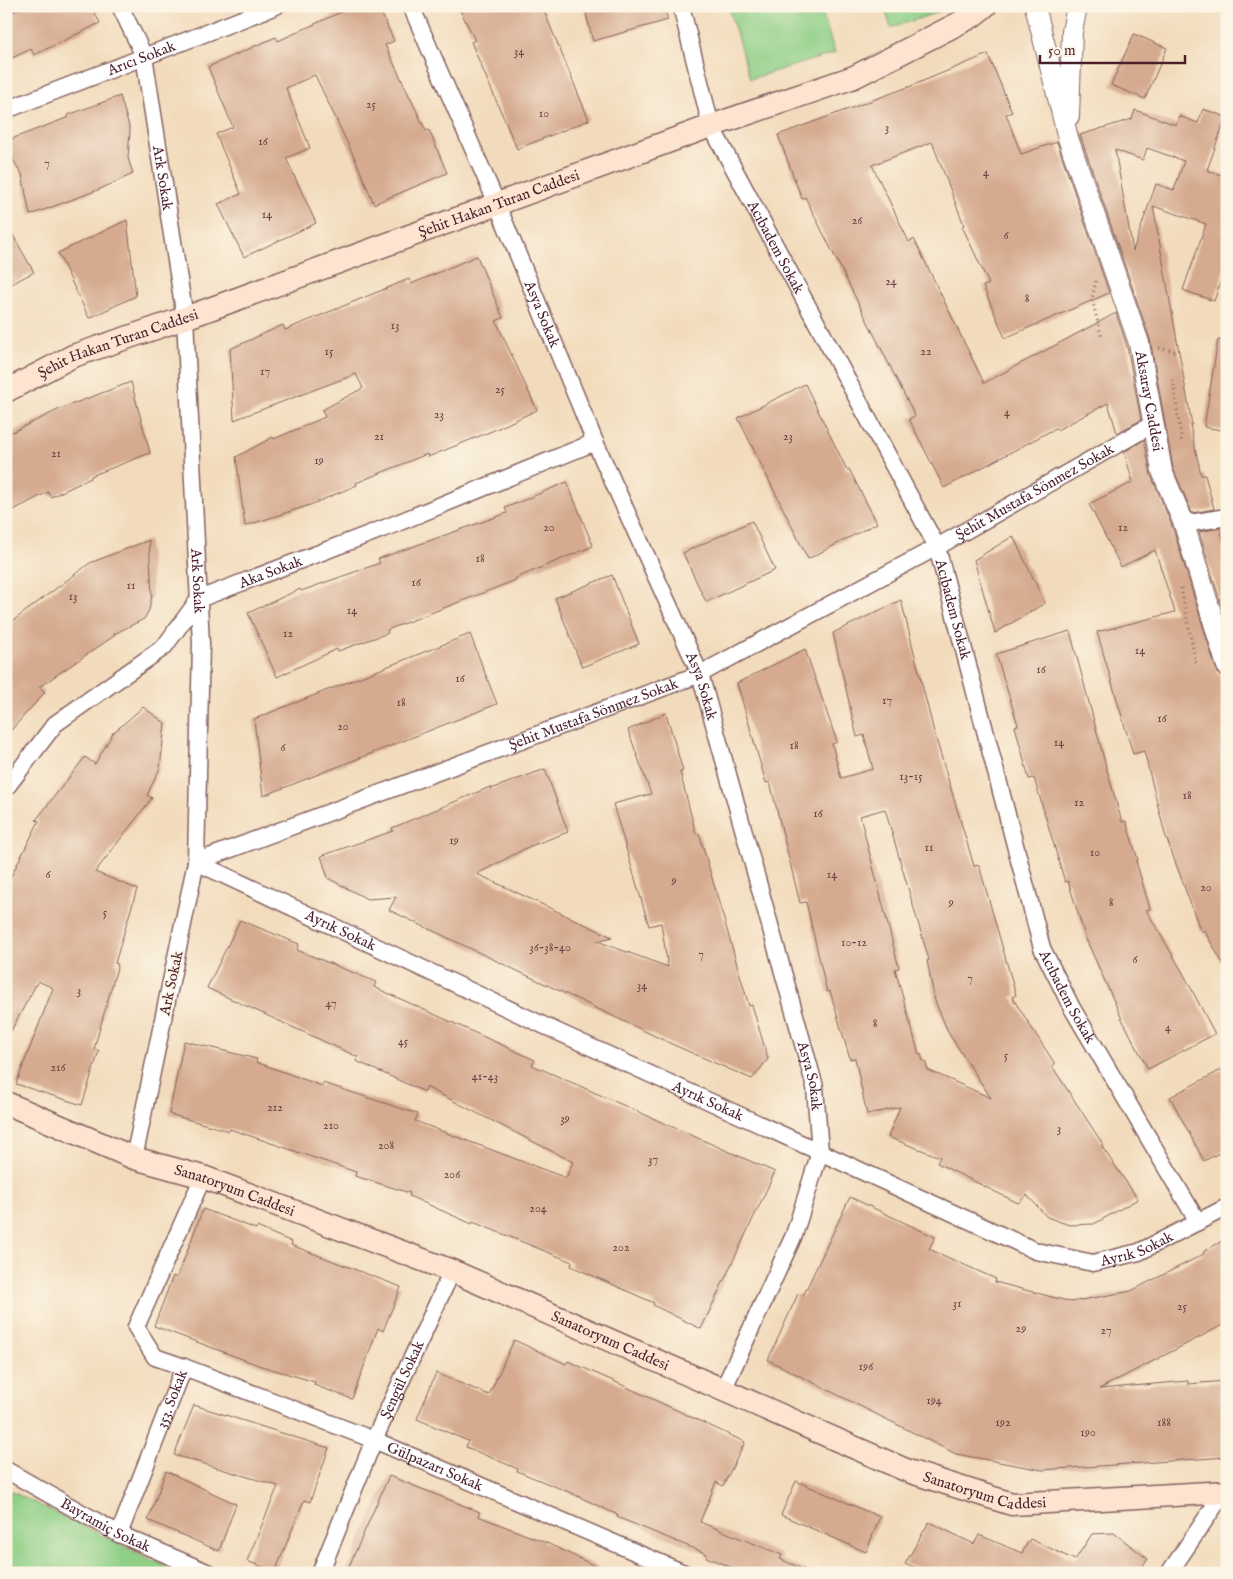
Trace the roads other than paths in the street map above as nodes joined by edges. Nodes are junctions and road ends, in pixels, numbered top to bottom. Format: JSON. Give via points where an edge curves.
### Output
{"nodes":[{"id":1,"x":120,"y":6,"type":"edge"},
{"id":2,"x":276,"y":6,"type":"edge"},
{"id":3,"x":411,"y":6,"type":"edge"},
{"id":4,"x":681,"y":6,"type":"edge"},
{"id":5,"x":985,"y":6,"type":"edge"},
{"id":6,"x":1035,"y":6,"type":"edge"},
{"id":7,"x":1077,"y":6,"type":"edge"},
{"id":8,"x":144,"y":56,"type":"junction"},
{"id":9,"x":6,"y":110,"type":"edge"},
{"id":10,"x":710,"y":126,"type":"junction"},
{"id":11,"x":1068,"y":138,"type":"junction"},
{"id":12,"x":497,"y":204,"type":"junction"},
{"id":13,"x":185,"y":318,"type":"junction"},
{"id":14,"x":6,"y":391,"type":"edge"},
{"id":15,"x":1155,"y":424,"type":"junction"},
{"id":16,"x":595,"y":442,"type":"junction"},
{"id":17,"x":1227,"y":517,"type":"edge"},
{"id":18,"x":1184,"y":524,"type":"junction"},
{"id":19,"x":938,"y":547,"type":"junction"},
{"id":20,"x":199,"y":600,"type":"junction"},
{"id":21,"x":1227,"y":666,"type":"edge"},
{"id":22,"x":700,"y":674,"type":"junction"},
{"id":23,"x":6,"y":788,"type":"edge"},
{"id":24,"x":196,"y":862,"type":"junction"},
{"id":25,"x":6,"y":1103,"type":"edge"},
{"id":26,"x":820,"y":1152,"type":"junction"},
{"id":27,"x":134,"y":1158,"type":"junction"},
{"id":28,"x":203,"y":1177,"type":"junction"},
{"id":29,"x":1227,"y":1207,"type":"edge"},
{"id":30,"x":1198,"y":1222,"type":"junction"},
{"id":31,"x":452,"y":1271,"type":"junction"},
{"id":32,"x":184,"y":1367,"type":"junction"},
{"id":33,"x":723,"y":1390,"type":"junction"},
{"id":34,"x":374,"y":1440,"type":"junction"},
{"id":35,"x":6,"y":1470,"type":"edge"},
{"id":36,"x":1226,"y":1492,"type":"edge"},
{"id":37,"x":119,"y":1534,"type":"junction"},
{"id":38,"x":208,"y":1573,"type":"edge"},
{"id":39,"x":320,"y":1573,"type":"edge"},
{"id":40,"x":684,"y":1573,"type":"edge"},
{"id":41,"x":1170,"y":1573,"type":"edge"}],
"edges":[{"from":1,"to":8,"type":"street","name":"Ark Sokak"},
{"from":2,"to":8,"type":"street","name":"Arıcı Sokak"},
{"from":3,"to":12,"type":"street","name":"Asya Sokak"},
{"from":4,"to":10,"type":"street","name":"Acıbadem Sokak"},
{"from":5,"to":10,"type":"main road","name":"Şehit Hakan Turan Caddesi","via":[[971,17],[854,77]]},
{"from":6,"to":11,"type":"street","name":"Aksaray Caddesi"},
{"from":7,"to":11,"type":"street","via":[[1072,32]]},
{"from":8,"to":9,"type":"street","name":"Arıcı Sokak"},
{"from":8,"to":13,"type":"street","name":"Ark Sokak"},
{"from":10,"to":12,"type":"main road","name":"Şehit Hakan Turan Caddesi"},
{"from":10,"to":19,"type":"street","name":"Acıbadem Sokak"},
{"from":11,"to":15,"type":"street","name":"Aksaray Caddesi","via":[[1140,343]]},
{"from":12,"to":13,"type":"main road","name":"Şehit Hakan Turan Caddesi"},
{"from":12,"to":16,"type":"street","name":"Asya Sokak"},
{"from":13,"to":14,"type":"main road","name":"Şehit Hakan Turan Caddesi","via":[[73,356]]},
{"from":13,"to":20,"type":"street","name":"Ark Sokak"},
{"from":15,"to":18,"type":"street","name":"Aksaray Caddesi","via":[[1162,471]]},
{"from":15,"to":19,"type":"street","name":"Şehit Mustafa Sönmez Sokak"},
{"from":16,"to":20,"type":"street","name":"Aka Sokak"},
{"from":16,"to":22,"type":"street","name":"Asya Sokak"},
{"from":17,"to":18,"type":"street"},
{"from":18,"to":21,"type":"street","name":"Aksaray Caddesi"},
{"from":19,"to":22,"type":"street","name":"Şehit Mustafa Sönmez Sokak"},
{"from":19,"to":30,"type":"street","name":"Acıbadem Sokak","via":[[1042,948],[1072,1008]]},
{"from":20,"to":23,"type":"street","via":[[164,647],[55,724]]},
{"from":20,"to":24,"type":"street","name":"Ark Sokak","via":[[201,644]]},
{"from":22,"to":24,"type":"street","name":"Şehit Mustafa Sönmez Sokak"},
{"from":22,"to":26,"type":"street","name":"Asya Sokak","via":[[815,1087]]},
{"from":24,"to":26,"type":"street","name":"Ayrık Sokak"},
{"from":24,"to":27,"type":"street","name":"Ark Sokak"},
{"from":25,"to":27,"type":"main road","name":"Sanatoryum Caddesi"},
{"from":26,"to":30,"type":"street","name":"Ayrık Sokak","via":[[1036,1251],[1093,1263],[1139,1252]]},
{"from":26,"to":33,"type":"street","name":"Asya Sokak","via":[[794,1235]]},
{"from":27,"to":28,"type":"main road","name":"Sanatoryum Caddesi"},
{"from":28,"to":31,"type":"main road","name":"Sanatoryum Caddesi"},
{"from":28,"to":32,"type":"street","name":"353. Sokak","via":[[136,1327],[155,1357]]},
{"from":29,"to":30,"type":"street","name":"Ayrık Sokak"},
{"from":31,"to":33,"type":"main road","name":"Sanatoryum Caddesi"},
{"from":31,"to":34,"type":"street","name":"Şengül Sokak"},
{"from":32,"to":34,"type":"street","name":"Gülpazarı Sokak"},
{"from":32,"to":37,"type":"street","name":"353. Sokak"},
{"from":33,"to":36,"type":"main road","name":"Sanatoryum Caddesi","via":[[908,1471],[1012,1504]]},
{"from":34,"to":39,"type":"street","name":"Şengül Sokak"},
{"from":34,"to":40,"type":"street","name":"Gülpazarı Sokak"},
{"from":35,"to":37,"type":"street","name":"Bayramiç Sokak"},
{"from":36,"to":41,"type":"street"},
{"from":37,"to":38,"type":"street","name":"Bayramiç Sokak"}]}
